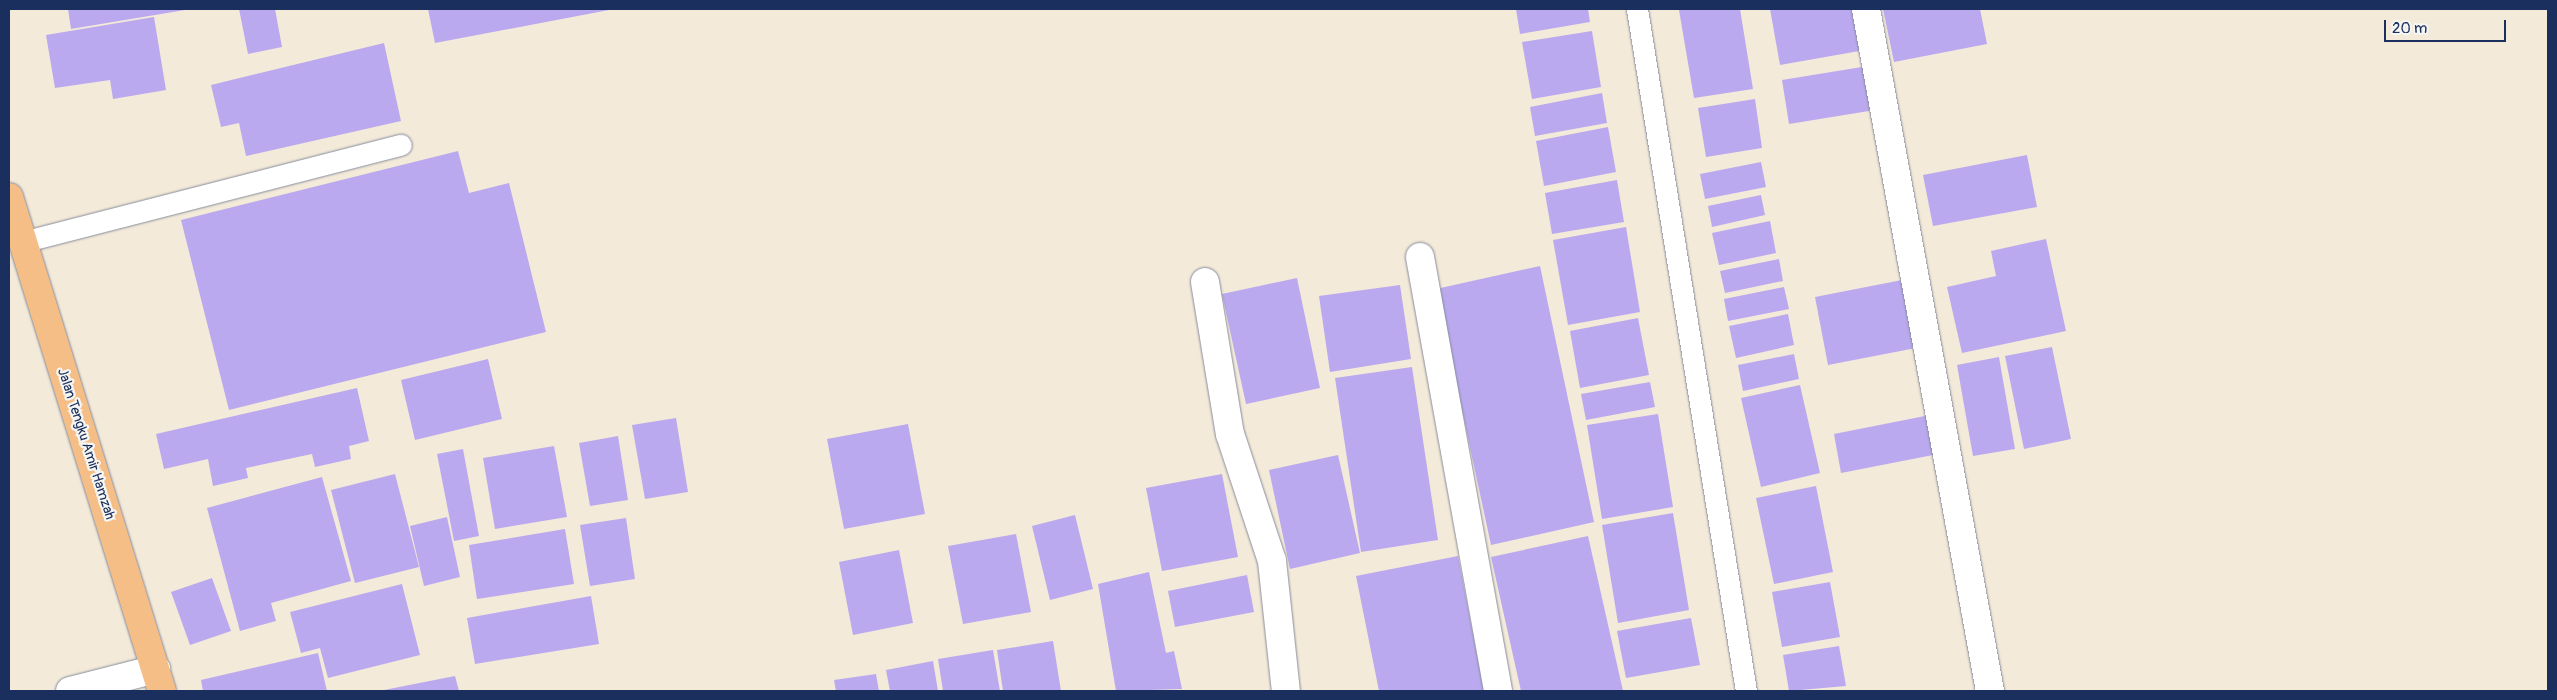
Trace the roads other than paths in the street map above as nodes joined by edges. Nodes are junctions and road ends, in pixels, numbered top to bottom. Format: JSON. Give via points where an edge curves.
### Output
{"nodes":[{"id":1,"x":1638,"y":9,"type":"edge"},
{"id":2,"x":1866,"y":9,"type":"edge"},
{"id":3,"x":401,"y":145,"type":"dead end"},
{"id":4,"x":9,"y":197,"type":"edge"},
{"id":5,"x":22,"y":242,"type":"junction"},
{"id":6,"x":1420,"y":257,"type":"dead end"},
{"id":7,"x":1205,"y":282,"type":"dead end"},
{"id":8,"x":159,"y":680,"type":"edge"},
{"id":9,"x":70,"y":691,"type":"edge"},
{"id":10,"x":1286,"y":691,"type":"edge"},
{"id":11,"x":1498,"y":691,"type":"edge"},
{"id":12,"x":1746,"y":691,"type":"edge"},
{"id":13,"x":1990,"y":691,"type":"edge"}],
"edges":[{"from":1,"to":12,"type":"lane"},
{"from":2,"to":13,"type":"street"},
{"from":3,"to":5,"type":"lane"},
{"from":4,"to":5,"type":"highway","name":"Jalan Tengku Amir Hamzah"},
{"from":5,"to":8,"type":"highway","name":"Jalan Tengku Amir Hamzah"},
{"from":6,"to":11,"type":"street"},
{"from":7,"to":10,"type":"street","via":[[1230,434],[1272,561]]},
{"from":8,"to":9,"type":"street"}]}
